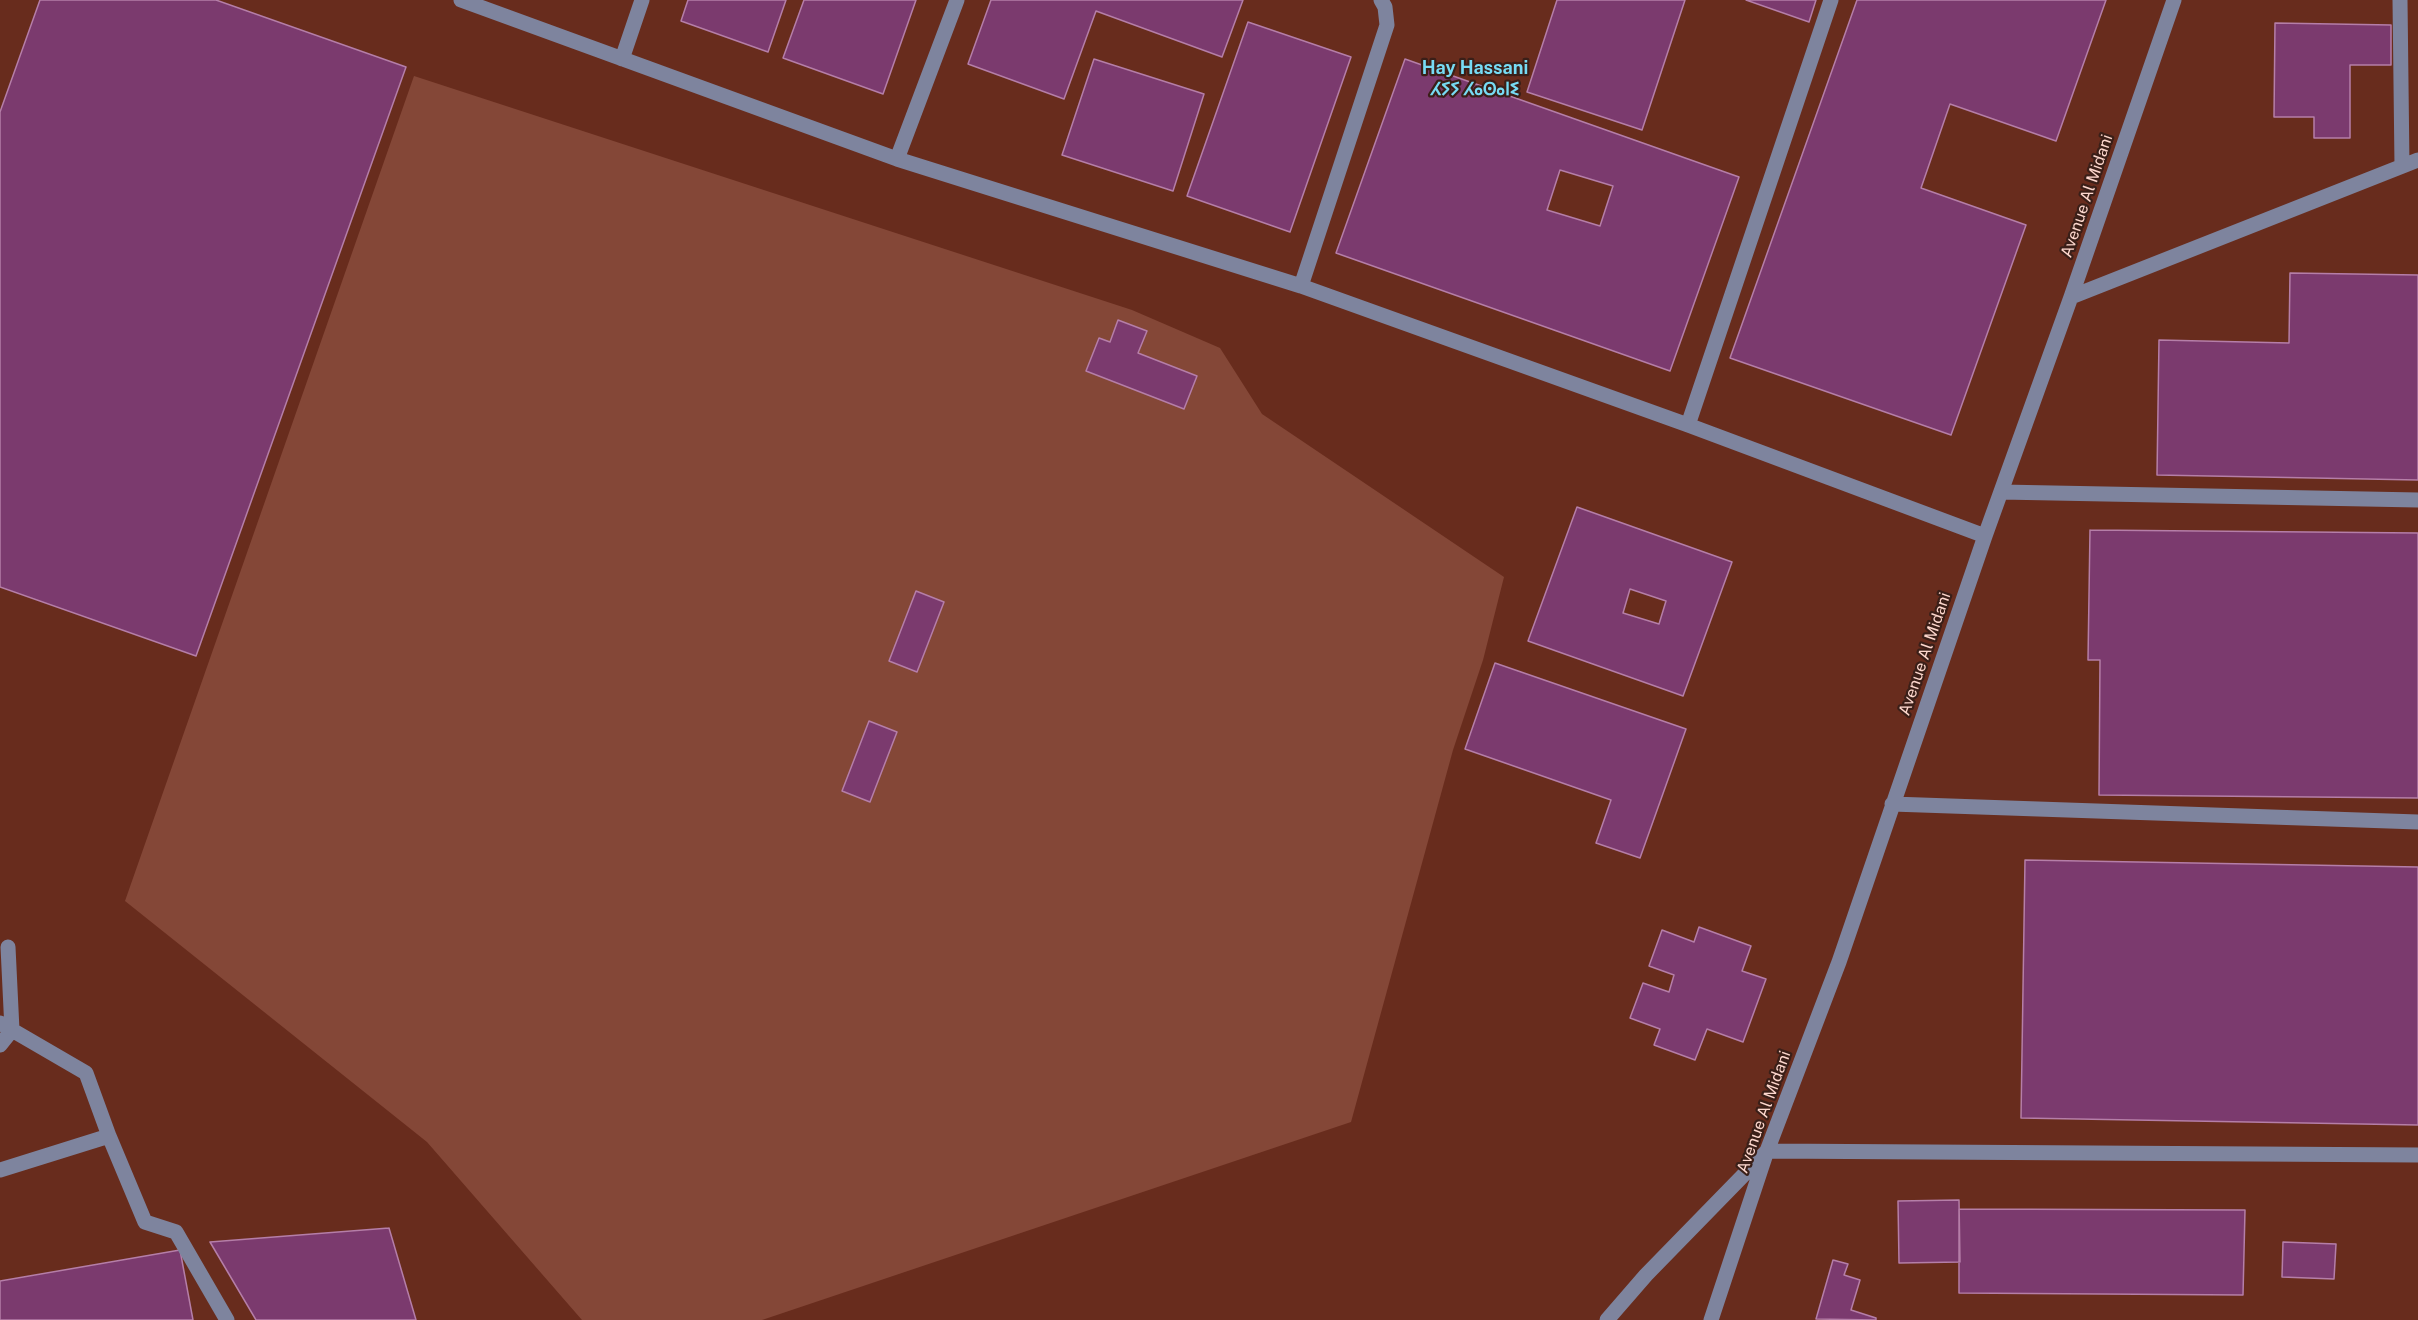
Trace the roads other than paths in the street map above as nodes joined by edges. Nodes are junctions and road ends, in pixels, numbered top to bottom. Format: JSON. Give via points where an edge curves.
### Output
{"nodes":[{"id":1,"x":461,"y":0,"type":"edge"},
{"id":2,"x":642,"y":0,"type":"edge"},
{"id":3,"x":957,"y":0,"type":"edge"},
{"id":4,"x":1381,"y":0,"type":"edge"},
{"id":5,"x":1831,"y":0,"type":"edge"},
{"id":6,"x":2174,"y":0,"type":"edge"},
{"id":7,"x":2400,"y":0,"type":"edge"},
{"id":8,"x":622,"y":58,"type":"junction"},
{"id":9,"x":897,"y":159,"type":"junction"},
{"id":10,"x":2418,"y":160,"type":"edge"},
{"id":11,"x":2402,"y":166,"type":"junction"},
{"id":12,"x":1301,"y":286,"type":"junction"},
{"id":13,"x":2071,"y":297,"type":"junction"},
{"id":14,"x":1688,"y":425,"type":"junction"},
{"id":15,"x":2001,"y":492,"type":"junction"},
{"id":16,"x":2418,"y":500,"type":"edge"},
{"id":17,"x":1985,"y":536,"type":"junction"},
{"id":18,"x":1892,"y":804,"type":"junction"},
{"id":19,"x":2418,"y":822,"type":"edge"},
{"id":20,"x":2,"y":943,"type":"edge"},
{"id":21,"x":6,"y":1026,"type":"edge"},
{"id":22,"x":0,"y":1045,"type":"edge"},
{"id":23,"x":109,"y":1136,"type":"junction"},
{"id":24,"x":1767,"y":1150,"type":"junction"},
{"id":25,"x":2418,"y":1155,"type":"edge"},
{"id":26,"x":0,"y":1170,"type":"edge"},
{"id":27,"x":227,"y":1320,"type":"edge"},
{"id":28,"x":1607,"y":1320,"type":"edge"},
{"id":29,"x":1711,"y":1320,"type":"edge"}],
"edges":[{"from":1,"to":8,"type":"street"},
{"from":2,"to":8,"type":"street"},
{"from":3,"to":9,"type":"street"},
{"from":4,"to":12,"type":"street","via":[[1387,25]]},
{"from":5,"to":14,"type":"street"},
{"from":6,"to":13,"type":"street","name":"Avenue Al Midani"},
{"from":7,"to":11,"type":"street"},
{"from":8,"to":9,"type":"street"},
{"from":9,"to":12,"type":"street"},
{"from":10,"to":11,"type":"street"},
{"from":11,"to":13,"type":"street"},
{"from":12,"to":14,"type":"street"},
{"from":13,"to":15,"type":"street","name":"Avenue Al Midani"},
{"from":14,"to":17,"type":"street"},
{"from":15,"to":16,"type":"street"},
{"from":15,"to":17,"type":"street","name":"Avenue Al Midani"},
{"from":17,"to":18,"type":"street","name":"Avenue Al Midani"},
{"from":18,"to":19,"type":"street"},
{"from":18,"to":24,"type":"street","name":"Avenue Al Midani","via":[[1839,962]]},
{"from":20,"to":21,"type":"street"},
{"from":21,"to":22,"type":"street"},
{"from":21,"to":23,"type":"street","via":[[86,1073]]},
{"from":23,"to":26,"type":"street"},
{"from":23,"to":27,"type":"street","via":[[145,1222],[176,1232]]},
{"from":24,"to":25,"type":"street"},
{"from":24,"to":28,"type":"street"},
{"from":24,"to":29,"type":"street","name":"Avenue Al Midani"}]}
